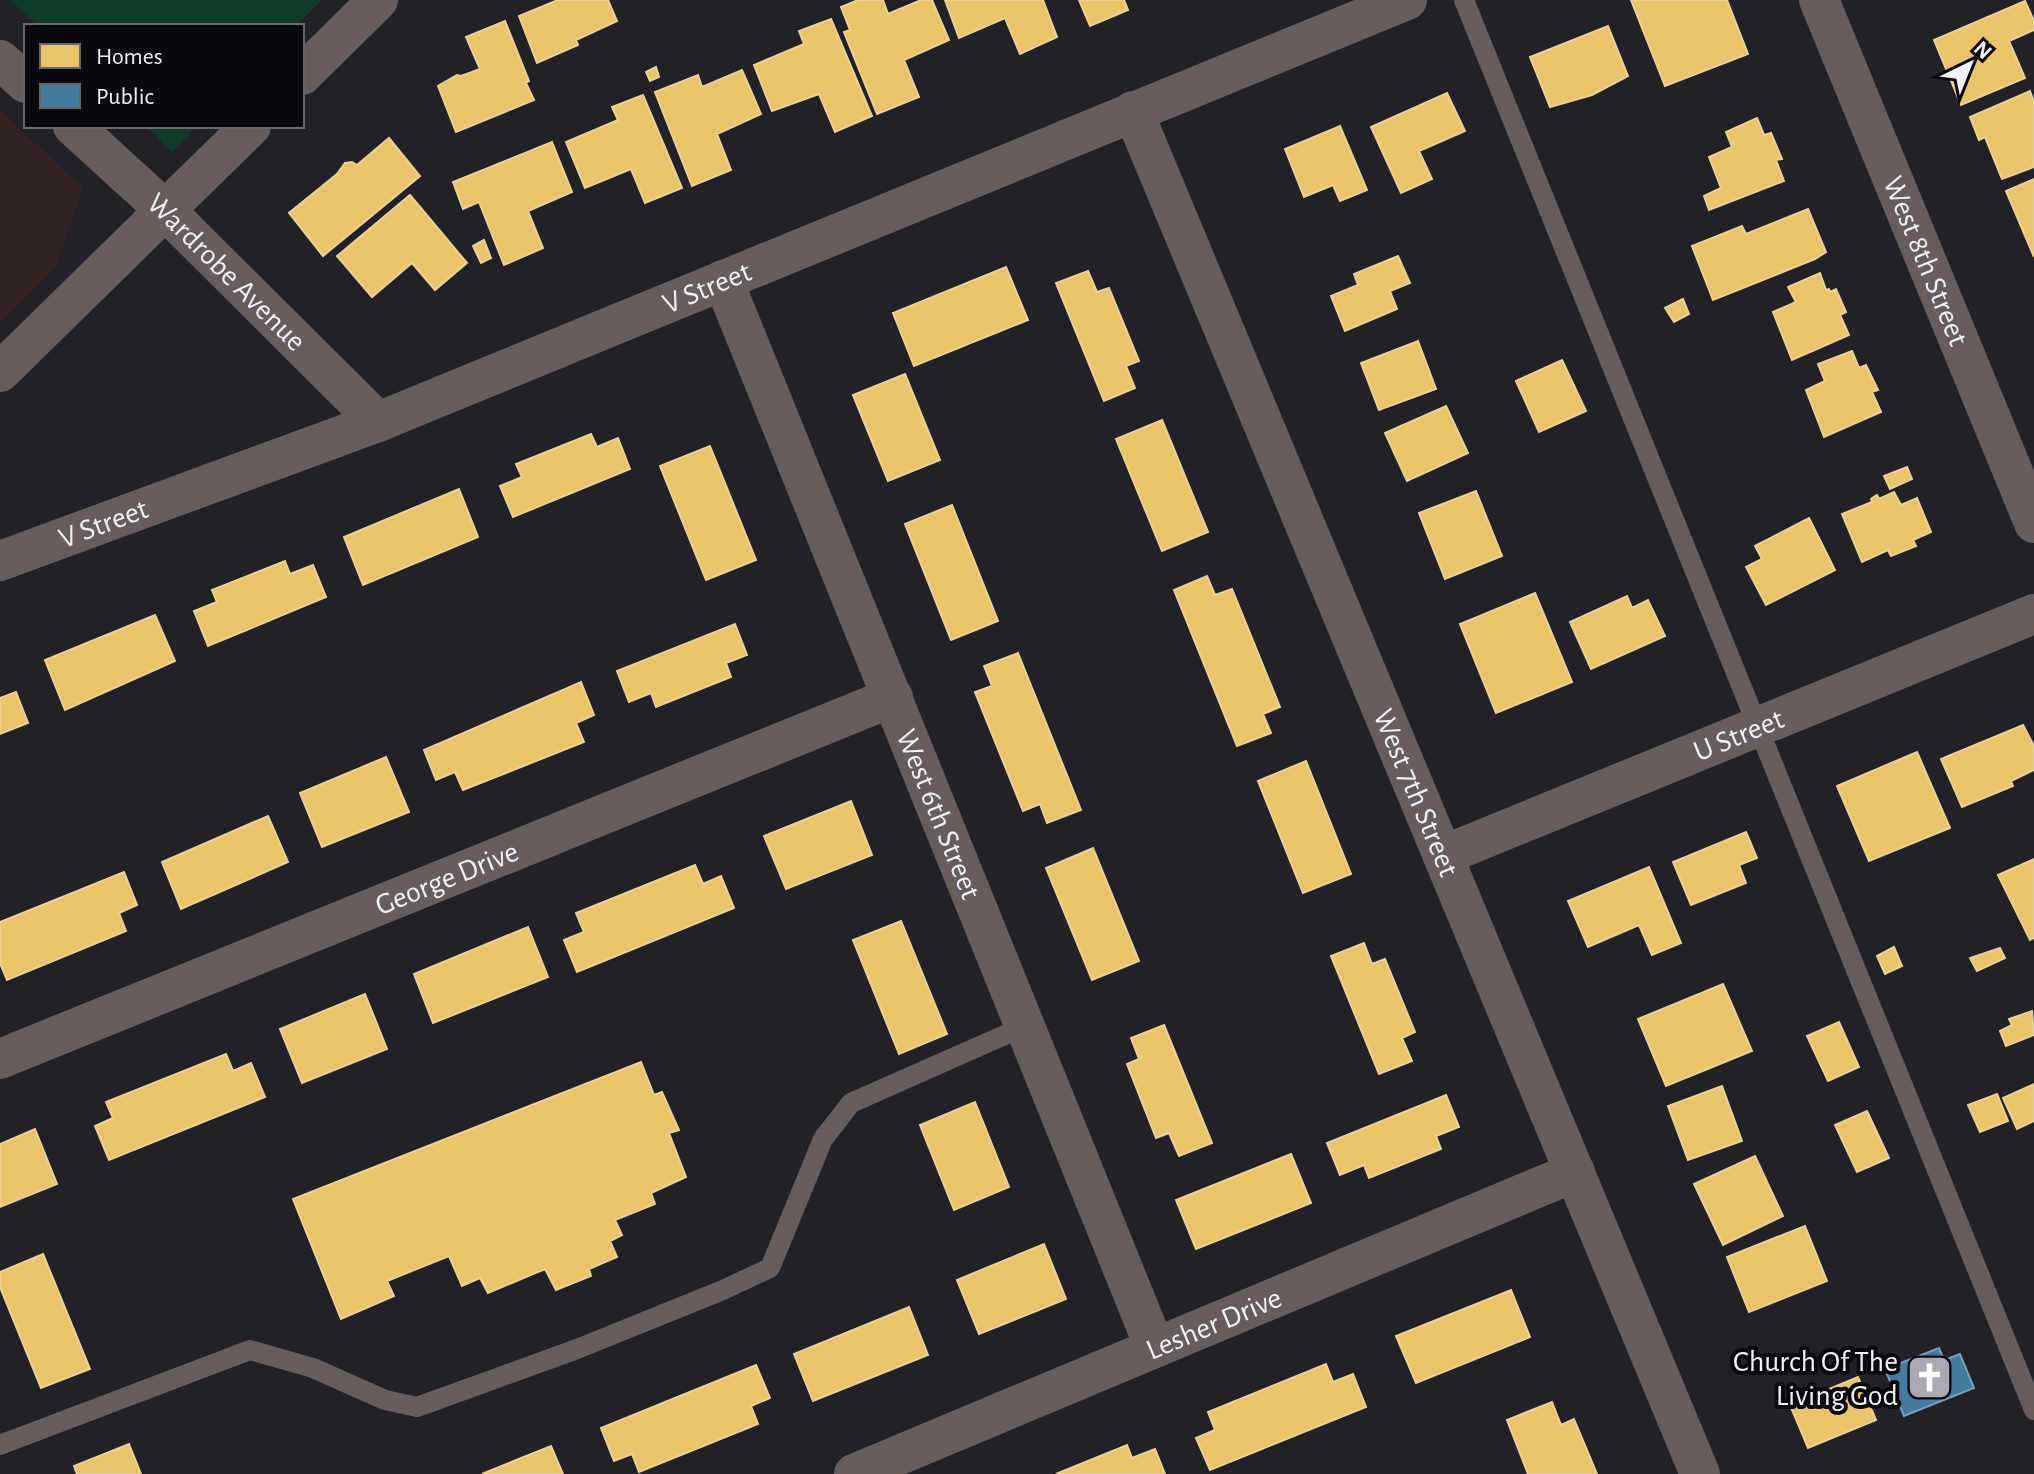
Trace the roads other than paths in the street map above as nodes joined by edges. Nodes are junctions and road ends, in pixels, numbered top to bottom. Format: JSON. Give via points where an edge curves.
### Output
{"nodes":[{"id":1,"x":378,"y":0,"type":"edge"},
{"id":2,"x":1407,"y":0,"type":"edge"},
{"id":3,"x":1464,"y":0,"type":"edge"},
{"id":4,"x":1819,"y":0,"type":"edge"},
{"id":5,"x":0,"y":60,"type":"edge"},
{"id":6,"x":304,"y":73,"type":"edge"},
{"id":7,"x":24,"y":81,"type":"edge"},
{"id":8,"x":1133,"y":111,"type":"junction"},
{"id":9,"x":75,"y":128,"type":"edge"},
{"id":10,"x":249,"y":128,"type":"edge"},
{"id":11,"x":165,"y":210,"type":"junction"},
{"id":12,"x":723,"y":280,"type":"junction"},
{"id":13,"x":0,"y":372,"type":"edge"},
{"id":14,"x":378,"y":422,"type":"junction"},
{"id":15,"x":2034,"y":523,"type":"edge"},
{"id":16,"x":0,"y":561,"type":"edge"},
{"id":17,"x":2034,"y":614,"type":"edge"},
{"id":18,"x":893,"y":697,"type":"junction"},
{"id":19,"x":1757,"y":727,"type":"junction"},
{"id":20,"x":1444,"y":855,"type":"junction"},
{"id":21,"x":1025,"y":1026,"type":"junction"},
{"id":22,"x":0,"y":1059,"type":"edge"},
{"id":23,"x":1575,"y":1172,"type":"junction"},
{"id":24,"x":1155,"y":1348,"type":"junction"},
{"id":25,"x":2034,"y":1410,"type":"edge"},
{"id":26,"x":0,"y":1445,"type":"edge"},
{"id":27,"x":854,"y":1474,"type":"edge"},
{"id":28,"x":1700,"y":1474,"type":"edge"}],
"edges":[{"from":1,"to":6,"type":"street"},
{"from":2,"to":8,"type":"street","name":"V Street"},
{"from":3,"to":19,"type":"lane"},
{"from":4,"to":15,"type":"street","name":"West 8th Street"},
{"from":5,"to":7,"type":"street"},
{"from":8,"to":12,"type":"street","name":"V Street"},
{"from":8,"to":20,"type":"street","name":"West 7th Street"},
{"from":9,"to":11,"type":"street","name":"Wardrobe Avenue"},
{"from":10,"to":11,"type":"street"},
{"from":11,"to":13,"type":"street"},
{"from":11,"to":14,"type":"street","name":"Wardrobe Avenue"},
{"from":12,"to":14,"type":"street","name":"V Street"},
{"from":12,"to":18,"type":"street","name":"West 6th Street"},
{"from":14,"to":16,"type":"street","name":"V Street"},
{"from":17,"to":19,"type":"street","name":"U Street"},
{"from":18,"to":21,"type":"street","name":"West 6th Street"},
{"from":18,"to":22,"type":"street","name":"George Drive"},
{"from":19,"to":20,"type":"street","name":"U Street"},
{"from":19,"to":25,"type":"lane"},
{"from":20,"to":23,"type":"street","name":"West 7th Street"},
{"from":21,"to":24,"type":"street","name":"West 6th Street"},
{"from":21,"to":26,"type":"lane","via":[[851,1103],[823,1139],[770,1268],[709,1296],[417,1407],[250,1350]]},
{"from":23,"to":24,"type":"street","name":"Lesher Drive"},
{"from":23,"to":28,"type":"street","name":"West 7th Street"},
{"from":24,"to":27,"type":"street","name":"Lesher Drive"}]}
